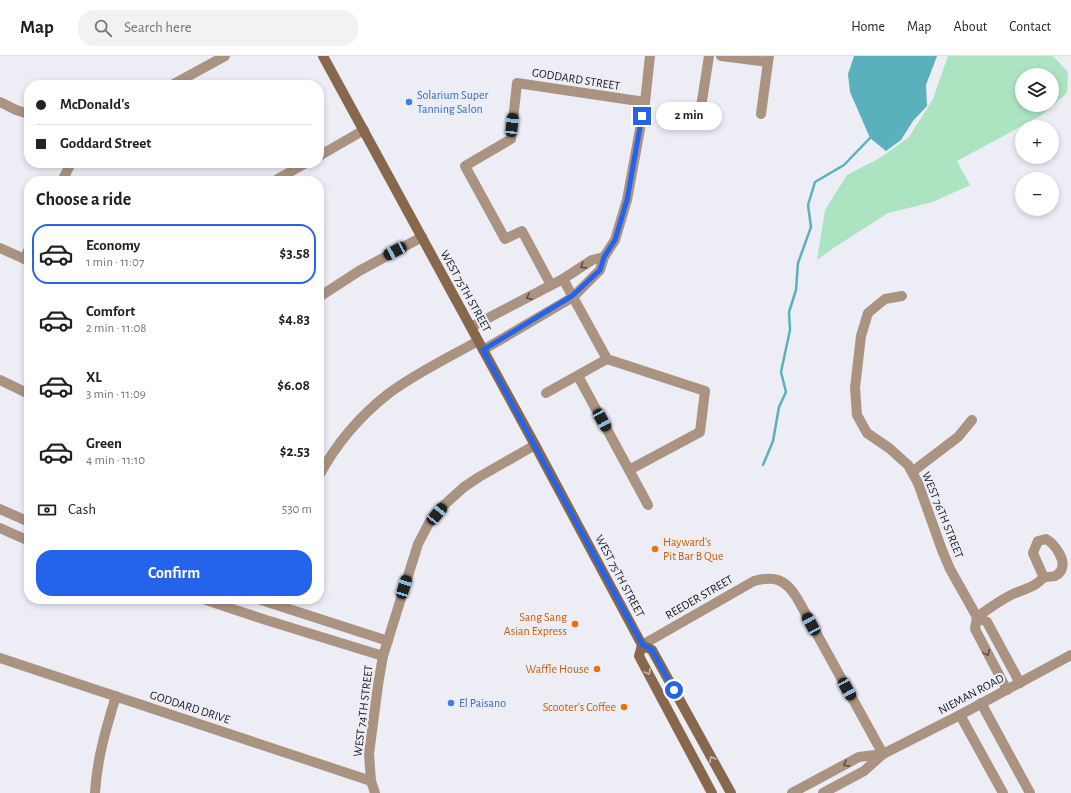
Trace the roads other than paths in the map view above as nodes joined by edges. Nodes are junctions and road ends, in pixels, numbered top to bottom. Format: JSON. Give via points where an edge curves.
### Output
{"nodes":[{"id":1,"x":225,"y":56,"type":"edge"},
{"id":2,"x":323,"y":56,"type":"edge"},
{"id":3,"x":650,"y":56,"type":"edge"},
{"id":4,"x":709,"y":56,"type":"edge"},
{"id":5,"x":726,"y":56,"type":"edge"},
{"id":6,"x":769,"y":59,"type":"edge"},
{"id":7,"x":181,"y":80,"type":"edge"},
{"id":8,"x":0,"y":102,"type":"edge"},
{"id":9,"x":645,"y":102,"type":"junction"},
{"id":10,"x":701,"y":107,"type":"dead end"},
{"id":11,"x":24,"y":112,"type":"edge"},
{"id":12,"x":760,"y":114,"type":"dead end"},
{"id":13,"x":364,"y":130,"type":"junction"},
{"id":14,"x":324,"y":153,"type":"edge"},
{"id":15,"x":297,"y":168,"type":"edge"},
{"id":16,"x":283,"y":176,"type":"edge"},
{"id":17,"x":422,"y":237,"type":"junction"},
{"id":18,"x":0,"y":248,"type":"edge"},
{"id":19,"x":604,"y":257,"type":"junction"},
{"id":20,"x":24,"y":259,"type":"edge"},
{"id":21,"x":563,"y":279,"type":"junction"},
{"id":22,"x":551,"y":285,"type":"junction"},
{"id":23,"x":324,"y":294,"type":"edge"},
{"id":24,"x":572,"y":296,"type":"junction"},
{"id":25,"x":902,"y":296,"type":"dead end"},
{"id":26,"x":471,"y":327,"type":"junction"},
{"id":27,"x":481,"y":345,"type":"junction"},
{"id":28,"x":607,"y":358,"type":"junction"},
{"id":29,"x":578,"y":376,"type":"junction"},
{"id":30,"x":0,"y":380,"type":"edge"},
{"id":31,"x":24,"y":392,"type":"edge"},
{"id":32,"x":546,"y":393,"type":"dead end"},
{"id":33,"x":972,"y":420,"type":"dead end"},
{"id":34,"x":535,"y":445,"type":"junction"},
{"id":35,"x":324,"y":467,"type":"edge"},
{"id":36,"x":629,"y":470,"type":"junction"},
{"id":37,"x":912,"y":472,"type":"junction"},
{"id":38,"x":648,"y":505,"type":"dead end"},
{"id":39,"x":0,"y":509,"type":"edge"},
{"id":40,"x":24,"y":520,"type":"edge"},
{"id":41,"x":0,"y":528,"type":"edge"},
{"id":42,"x":24,"y":540,"type":"edge"},
{"id":43,"x":1044,"y":578,"type":"dead end"},
{"id":44,"x":218,"y":604,"type":"edge"},
{"id":45,"x":281,"y":604,"type":"edge"},
{"id":46,"x":977,"y":617,"type":"junction"},
{"id":47,"x":388,"y":640,"type":"junction"},
{"id":48,"x":642,"y":644,"type":"junction"},
{"id":49,"x":1071,"y":655,"type":"edge"},
{"id":50,"x":383,"y":656,"type":"junction"},
{"id":51,"x":1,"y":661,"type":"edge"},
{"id":52,"x":1020,"y":683,"type":"junction"},
{"id":53,"x":1007,"y":690,"type":"junction"},
{"id":54,"x":116,"y":696,"type":"junction"},
{"id":55,"x":981,"y":703,"type":"junction"},
{"id":56,"x":960,"y":715,"type":"junction"},
{"id":57,"x":883,"y":754,"type":"junction"},
{"id":58,"x":371,"y":781,"type":"junction"},
{"id":59,"x":95,"y":793,"type":"edge"},
{"id":60,"x":375,"y":793,"type":"edge"},
{"id":61,"x":712,"y":793,"type":"edge"},
{"id":62,"x":731,"y":793,"type":"edge"},
{"id":63,"x":792,"y":793,"type":"edge"},
{"id":64,"x":823,"y":793,"type":"edge"},
{"id":65,"x":1003,"y":793,"type":"edge"},
{"id":66,"x":1030,"y":793,"type":"edge"}],
"edges":[{"from":1,"to":7,"type":"street"},
{"from":2,"to":13,"type":"main road","name":"WEST 75TH STREET"},
{"from":3,"to":9,"type":"street"},
{"from":4,"to":10,"type":"street"},
{"from":5,"to":6,"type":"street"},
{"from":6,"to":12,"type":"street"},
{"from":8,"to":11,"type":"street"},
{"from":9,"to":19,"type":"street","via":[[627,200],[615,240]]},
{"from":9,"to":22,"type":"street","name":"GODDARD STREET","via":[[516,83],[511,140],[465,166],[505,239],[522,230]]},
{"from":13,"to":14,"type":"street"},
{"from":13,"to":17,"type":"main road","name":"WEST 75TH STREET"},
{"from":15,"to":16,"type":"street"},
{"from":17,"to":23,"type":"street","via":[[359,271]]},
{"from":17,"to":26,"type":"main road","name":"WEST 75TH STREET"},
{"from":18,"to":20,"type":"street"},
{"from":19,"to":21,"type":"street","one_way":true,"via":[[592,260]]},
{"from":19,"to":24,"type":"street","via":[[600,270]]},
{"from":21,"to":22,"type":"street"},
{"from":21,"to":24,"type":"street"},
{"from":22,"to":26,"type":"street","one_way":true},
{"from":24,"to":27,"type":"street"},
{"from":24,"to":28,"type":"street"},
{"from":25,"to":37,"type":"street","name":"WEST 76TH STREET","via":[[885,299],[868,313],[861,336],[855,388],[857,416],[867,433],[889,448]]},
{"from":26,"to":27,"type":"main road","name":"WEST 75TH STREET"},
{"from":27,"to":34,"type":"main road","name":"WEST 75TH STREET"},
{"from":27,"to":35,"type":"street","via":[[414,377],[389,394],[359,421]]},
{"from":28,"to":29,"type":"street"},
{"from":28,"to":36,"type":"street","via":[[705,391],[700,432]]},
{"from":29,"to":32,"type":"street"},
{"from":29,"to":36,"type":"street"},
{"from":30,"to":31,"type":"street"},
{"from":33,"to":37,"type":"street","via":[[958,437]]},
{"from":34,"to":47,"type":"street","name":"WEST 74TH STREET","via":[[464,487],[444,505],[430,523],[418,544]]},
{"from":34,"to":48,"type":"main road","name":"WEST 75TH STREET"},
{"from":36,"to":38,"type":"street"},
{"from":37,"to":46,"type":"street","name":"WEST 76TH STREET","via":[[950,569]]},
{"from":39,"to":40,"type":"street"},
{"from":41,"to":42,"type":"street"},
{"from":43,"to":46,"type":"street","via":[[1002,600]]},
{"from":44,"to":50,"type":"street"},
{"from":45,"to":47,"type":"street"},
{"from":46,"to":52,"type":"street","name":"WEST 76TH STREET","via":[[987,622]]},
{"from":46,"to":53,"type":"street","name":"WEST 76TH STREET","one_way":true,"via":[[975,629]]},
{"from":47,"to":50,"type":"street","name":"WEST 74TH STREET"},
{"from":48,"to":57,"type":"street","name":"REEDER STREET","via":[[748,584],[764,578],[784,582],[791,589]]},
{"from":48,"to":61,"type":"main road","name":"WEST 75TH STREET","one_way":true,"via":[[639,656]]},
{"from":62,"to":48,"type":"main road","name":"WEST 75TH STREET","one_way":true,"via":[[652,650]]},
{"from":49,"to":52,"type":"street","name":"NIEMAN ROAD"},
{"from":50,"to":58,"type":"street","name":"WEST 74TH STREET","via":[[369,754]]},
{"from":51,"to":54,"type":"street","name":"GODDARD DRIVE"},
{"from":52,"to":53,"type":"street","name":"NIEMAN ROAD"},
{"from":53,"to":55,"type":"street","name":"NIEMAN ROAD"},
{"from":54,"to":58,"type":"street","name":"GODDARD DRIVE"},
{"from":54,"to":59,"type":"street","via":[[99,755]]},
{"from":55,"to":56,"type":"street","name":"NIEMAN ROAD"},
{"from":55,"to":66,"type":"street"},
{"from":56,"to":57,"type":"street","name":"NIEMAN ROAD"},
{"from":56,"to":65,"type":"street"},
{"from":57,"to":63,"type":"street","name":"NIEMAN ROAD","one_way":true,"via":[[859,757]]},
{"from":57,"to":64,"type":"street","name":"NIEMAN ROAD","via":[[864,771]]},
{"from":58,"to":60,"type":"street","name":"WEST 74TH STREET"}]}
